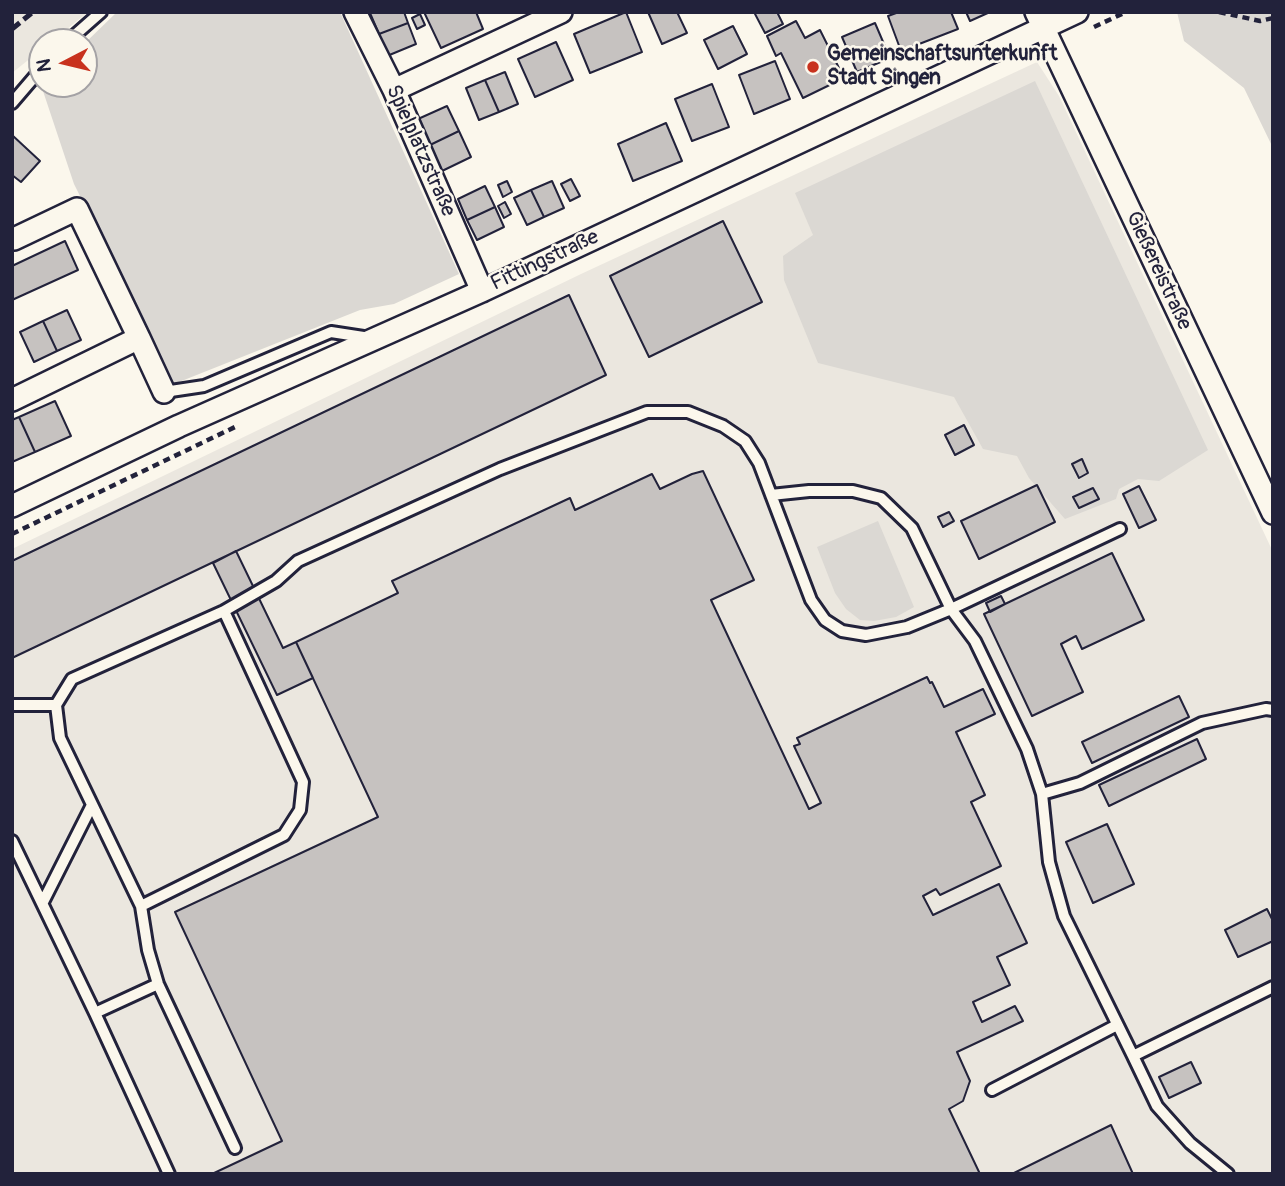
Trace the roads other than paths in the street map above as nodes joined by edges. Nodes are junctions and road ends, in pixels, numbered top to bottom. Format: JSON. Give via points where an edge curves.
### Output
{"nodes":[{"id":1,"x":101,"y":12,"type":"edge"},
{"id":2,"x":355,"y":12,"type":"edge"},
{"id":3,"x":561,"y":12,"type":"edge"},
{"id":4,"x":1077,"y":12,"type":"edge"},
{"id":5,"x":1040,"y":20,"type":"edge"},
{"id":6,"x":83,"y":28,"type":"edge"},
{"id":7,"x":28,"y":84,"type":"edge"},
{"id":8,"x":394,"y":90,"type":"junction"},
{"id":9,"x":12,"y":103,"type":"edge"},
{"id":10,"x":13,"y":239,"type":"edge"},
{"id":11,"x":482,"y":291,"type":"junction"},
{"id":12,"x":139,"y":338,"type":"junction"},
{"id":13,"x":373,"y":338,"type":"junction"},
{"id":14,"x":164,"y":392,"type":"joint"},
{"id":15,"x":12,"y":400,"type":"edge"},
{"id":16,"x":771,"y":495,"type":"junction"},
{"id":17,"x":12,"y":506,"type":"edge"},
{"id":18,"x":1273,"y":513,"type":"edge"},
{"id":19,"x":1120,"y":529,"type":"dead end"},
{"id":20,"x":951,"y":609,"type":"junction"},
{"id":21,"x":223,"y":611,"type":"junction"},
{"id":22,"x":12,"y":705,"type":"edge"},
{"id":23,"x":56,"y":705,"type":"junction"},
{"id":24,"x":1273,"y":710,"type":"edge"},
{"id":25,"x":1042,"y":794,"type":"junction"},
{"id":26,"x":92,"y":805,"type":"junction"},
{"id":27,"x":12,"y":841,"type":"edge"},
{"id":28,"x":43,"y":902,"type":"junction"},
{"id":29,"x":141,"y":906,"type":"junction"},
{"id":30,"x":159,"y":984,"type":"junction"},
{"id":31,"x":1273,"y":987,"type":"edge"},
{"id":32,"x":95,"y":1013,"type":"junction"},
{"id":33,"x":1117,"y":1026,"type":"junction"},
{"id":34,"x":1133,"y":1056,"type":"junction"},
{"id":35,"x":992,"y":1090,"type":"dead end"},
{"id":36,"x":235,"y":1148,"type":"dead end"},
{"id":37,"x":169,"y":1174,"type":"edge"},
{"id":38,"x":1228,"y":1174,"type":"edge"}],
"edges":[{"from":1,"to":6,"type":"lane"},
{"from":2,"to":8,"type":"street","name":"Spielplatzstraße"},
{"from":3,"to":8,"type":"street"},
{"from":4,"to":5,"type":"street","name":"Fittingstraße"},
{"from":5,"to":11,"type":"street","name":"Fittingstraße"},
{"from":5,"to":18,"type":"street","name":"Gießereistraße"},
{"from":7,"to":9,"type":"lane"},
{"from":8,"to":11,"type":"street","name":"Spielplatzstraße"},
{"from":10,"to":12,"type":"street","via":[[77,209]]},
{"from":11,"to":13,"type":"street","name":"Fittingstraße"},
{"from":12,"to":14,"type":"street"},
{"from":12,"to":15,"type":"street"},
{"from":13,"to":14,"type":"lane","via":[[331,332],[204,386]]},
{"from":13,"to":17,"type":"street","name":"Fittingstraße"},
{"from":16,"to":20,"type":"lane","via":[[853,491],[881,498],[912,528]]},
{"from":16,"to":20,"type":"lane","via":[[811,600],[825,620],[842,631],[866,635],[906,627]]},
{"from":16,"to":21,"type":"lane","via":[[745,441],[723,426],[688,412],[647,412],[500,469],[298,561],[276,581]]},
{"from":19,"to":20,"type":"lane"},
{"from":20,"to":25,"type":"lane","via":[[975,641],[1027,749]]},
{"from":21,"to":23,"type":"lane","via":[[72,679]]},
{"from":21,"to":29,"type":"lane","via":[[303,782],[300,810],[284,835]]},
{"from":22,"to":23,"type":"lane"},
{"from":23,"to":26,"type":"lane","via":[[60,738]]},
{"from":24,"to":25,"type":"lane","via":[[1202,723],[1080,783]]},
{"from":25,"to":33,"type":"lane","via":[[1049,863],[1063,916]]},
{"from":26,"to":28,"type":"lane"},
{"from":26,"to":29,"type":"lane"},
{"from":27,"to":28,"type":"lane"},
{"from":28,"to":32,"type":"lane"},
{"from":29,"to":30,"type":"lane"},
{"from":30,"to":32,"type":"lane"},
{"from":30,"to":36,"type":"lane"},
{"from":31,"to":34,"type":"lane"},
{"from":32,"to":37,"type":"lane"},
{"from":33,"to":34,"type":"lane"},
{"from":33,"to":35,"type":"lane"},
{"from":34,"to":38,"type":"lane","via":[[1157,1106],[1190,1143]]}]}
